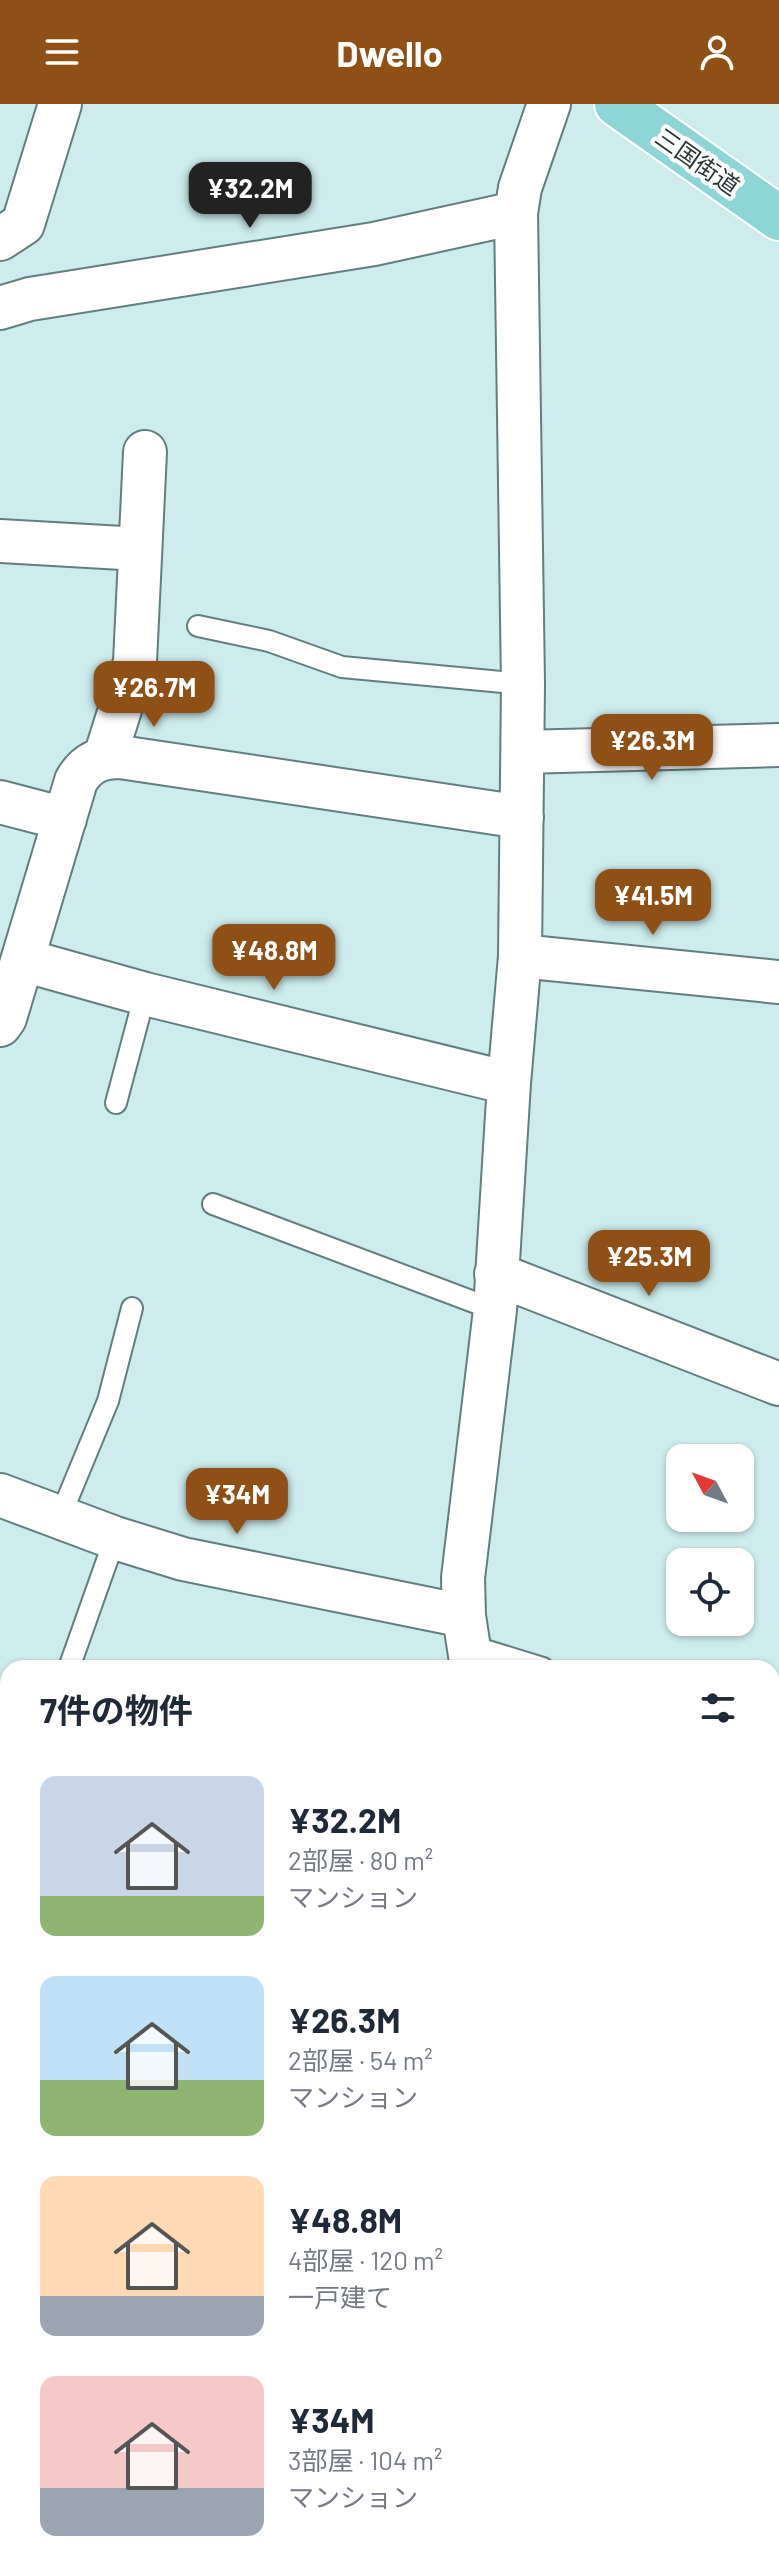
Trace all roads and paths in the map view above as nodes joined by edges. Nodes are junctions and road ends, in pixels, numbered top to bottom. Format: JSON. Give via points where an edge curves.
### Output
{"nodes":[{"id":1,"x":60,"y":104,"type":"edge"},
{"id":2,"x":549,"y":104,"type":"edge"},
{"id":3,"x":617,"y":104,"type":"edge"},
{"id":4,"x":516,"y":213,"type":"junction"},
{"id":5,"x":779,"y":218,"type":"edge"},
{"id":6,"x":0,"y":239,"type":"edge"},
{"id":7,"x":0,"y":308,"type":"edge"},
{"id":8,"x":145,"y":452,"type":"dead end"},
{"id":9,"x":0,"y":541,"type":"edge"},
{"id":10,"x":140,"y":549,"type":"junction"},
{"id":11,"x":198,"y":626,"type":"dead end"},
{"id":12,"x":523,"y":684,"type":"junction"},
{"id":13,"x":779,"y":745,"type":"edge"},
{"id":14,"x":523,"y":752,"type":"junction"},
{"id":15,"x":105,"y":757,"type":"junction"},
{"id":16,"x":0,"y":802,"type":"edge"},
{"id":17,"x":522,"y":817,"type":"junction"},
{"id":18,"x":65,"y":819,"type":"junction"},
{"id":19,"x":520,"y":956,"type":"junction"},
{"id":20,"x":23,"y":960,"type":"junction"},
{"id":21,"x":779,"y":982,"type":"edge"},
{"id":22,"x":145,"y":994,"type":"junction"},
{"id":23,"x":0,"y":1025,"type":"edge"},
{"id":24,"x":509,"y":1083,"type":"junction"},
{"id":25,"x":116,"y":1103,"type":"dead end"},
{"id":26,"x":213,"y":1204,"type":"dead end"},
{"id":27,"x":495,"y":1292,"type":"junction"},
{"id":28,"x":132,"y":1308,"type":"dead end"},
{"id":29,"x":779,"y":1384,"type":"edge"},
{"id":30,"x":0,"y":1495,"type":"edge"},
{"id":31,"x":60,"y":1517,"type":"junction"},
{"id":32,"x":115,"y":1538,"type":"junction"},
{"id":33,"x":468,"y":1643,"type":"edge"},
{"id":34,"x":72,"y":1660,"type":"edge"},
{"id":35,"x":519,"y":1660,"type":"edge"}],
"edges":[{"from":1,"to":6,"type":"street","via":[[23,224]]},
{"from":2,"to":4,"type":"street"},
{"from":3,"to":5,"type":"main road","name":"三国街道"},
{"from":4,"to":7,"type":"street","via":[[374,244]]},
{"from":4,"to":12,"type":"street"},
{"from":8,"to":10,"type":"street"},
{"from":9,"to":10,"type":"street"},
{"from":10,"to":15,"type":"street","via":[[135,662]]},
{"from":11,"to":12,"type":"lane","via":[[269,641],[342,667]]},
{"from":12,"to":14,"type":"street"},
{"from":13,"to":14,"type":"street"},
{"from":14,"to":17,"type":"street"},
{"from":15,"to":17,"type":"street"},
{"from":15,"to":18,"type":"street","via":[[82,770]]},
{"from":16,"to":18,"type":"street"},
{"from":17,"to":19,"type":"street"},
{"from":18,"to":20,"type":"street"},
{"from":19,"to":21,"type":"street"},
{"from":19,"to":24,"type":"street"},
{"from":20,"to":22,"type":"street"},
{"from":20,"to":23,"type":"street"},
{"from":22,"to":24,"type":"street"},
{"from":22,"to":25,"type":"lane"},
{"from":24,"to":27,"type":"street"},
{"from":26,"to":27,"type":"lane"},
{"from":27,"to":29,"type":"street"},
{"from":27,"to":33,"type":"street","via":[[463,1578]]},
{"from":28,"to":31,"type":"lane","via":[[108,1401]]},
{"from":30,"to":31,"type":"street"},
{"from":31,"to":32,"type":"street"},
{"from":32,"to":33,"type":"street"},
{"from":32,"to":34,"type":"lane"},
{"from":33,"to":35,"type":"lane"}]}
